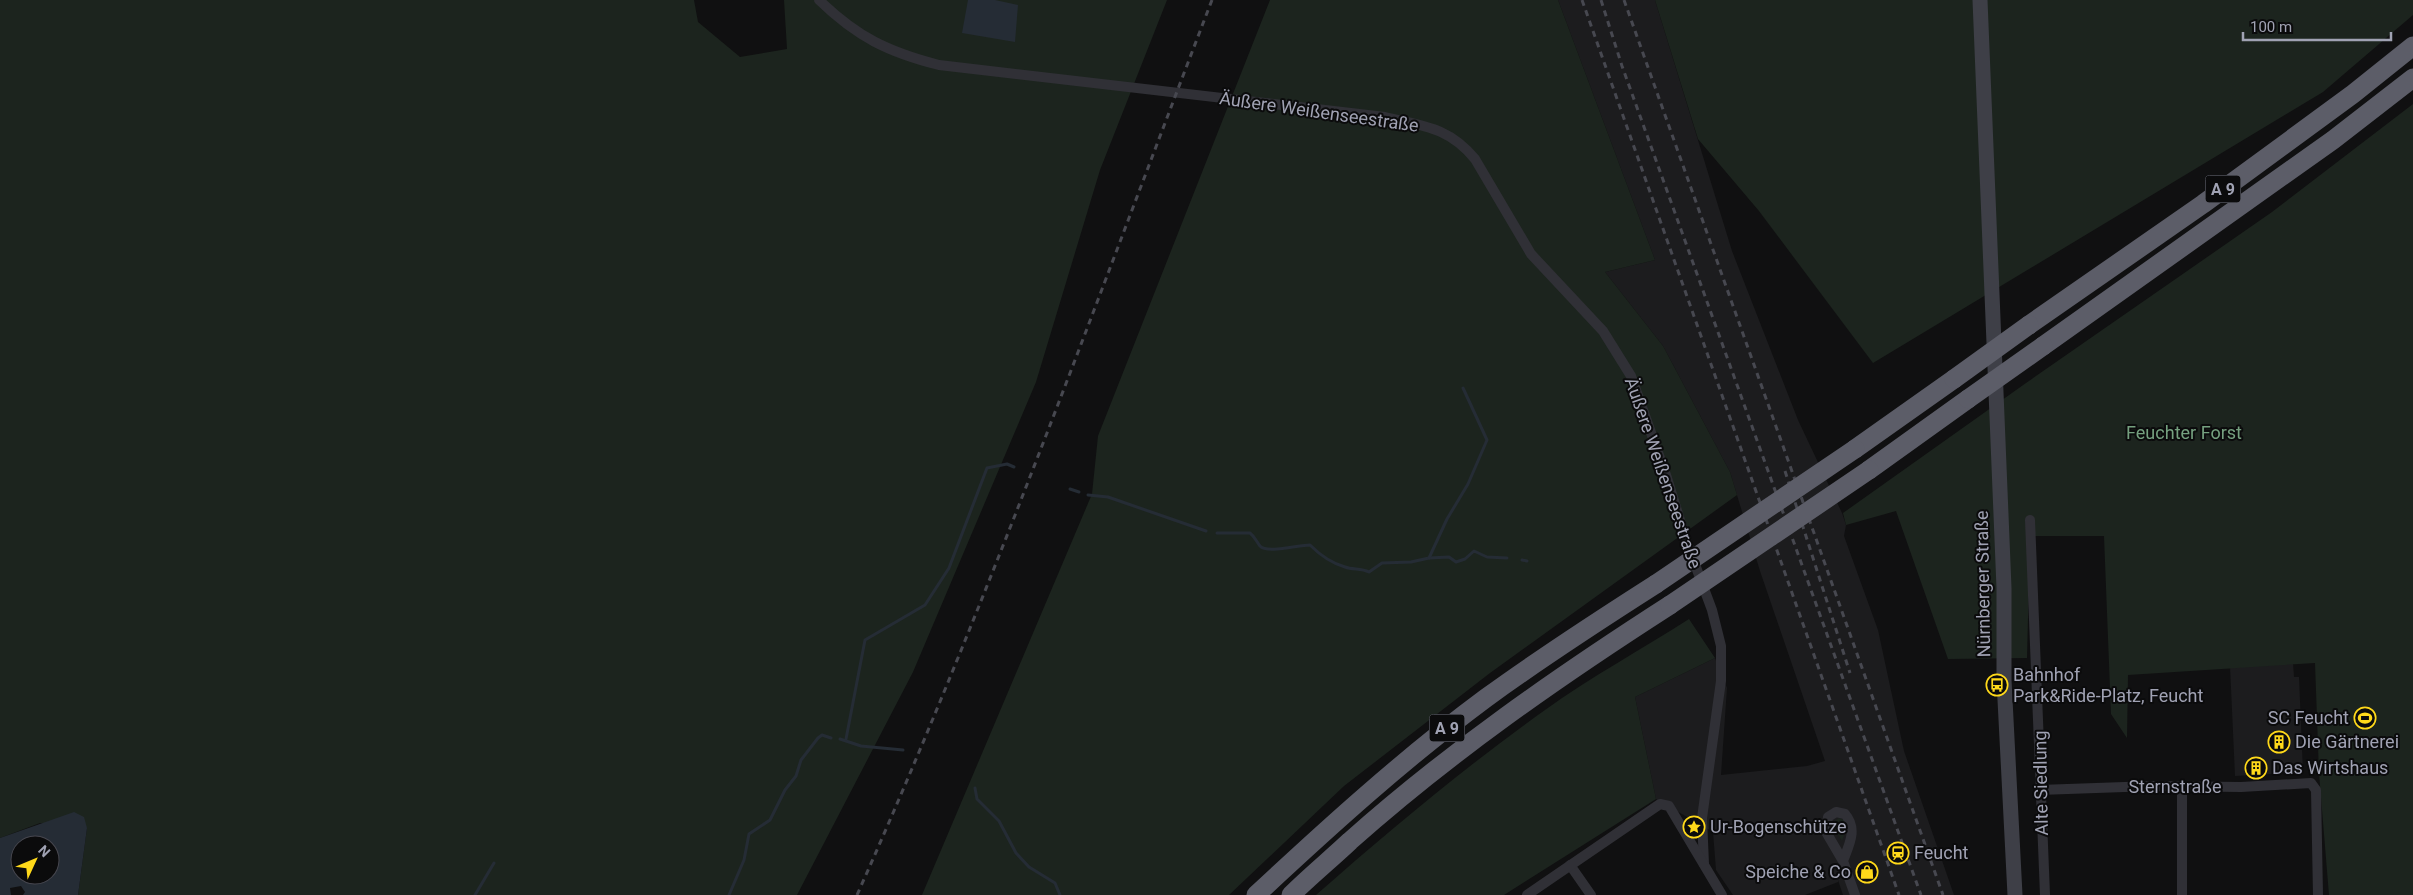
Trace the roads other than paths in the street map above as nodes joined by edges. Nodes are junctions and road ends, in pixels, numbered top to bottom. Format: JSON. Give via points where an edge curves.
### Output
{"nodes":[{"id":1,"x":819,"y":0,"type":"edge"},
{"id":2,"x":1980,"y":0,"type":"edge"},
{"id":3,"x":2413,"y":46,"type":"edge"},
{"id":4,"x":2413,"y":78,"type":"edge"},
{"id":5,"x":2030,"y":520,"type":"dead end"},
{"id":6,"x":2182,"y":787,"type":"junction"},
{"id":7,"x":2040,"y":790,"type":"junction"},
{"id":8,"x":1843,"y":861,"type":"dead end"},
{"id":9,"x":1704,"y":864,"type":"junction"},
{"id":10,"x":1570,"y":865,"type":"junction"},
{"id":11,"x":1256,"y":895,"type":"edge"},
{"id":12,"x":1291,"y":895,"type":"edge"},
{"id":13,"x":1527,"y":895,"type":"edge"},
{"id":14,"x":1591,"y":895,"type":"edge"},
{"id":15,"x":1722,"y":895,"type":"edge"},
{"id":16,"x":1855,"y":895,"type":"edge"},
{"id":17,"x":2016,"y":895,"type":"edge"},
{"id":18,"x":2044,"y":895,"type":"edge"},
{"id":19,"x":2182,"y":895,"type":"edge"},
{"id":20,"x":2318,"y":895,"type":"edge"}],
"edges":[{"from":1,"to":9,"type":"street","name":"Äußere Weißenseestraße","via":[[842,22],[874,43],[939,65],[1385,117],[1439,130],[1465,146],[1531,254],[1603,331],[1632,376],[1712,610],[1721,646],[1721,681],[1702,818]]},
{"from":2,"to":17,"type":"main road","name":"Nürnberger Straße","via":[[2005,688]]},
{"from":3,"to":11,"type":"highway","number":"A 9","bridge":true,"via":[[2219,192],[1855,449],[1566,641],[1485,699],[1370,791]]},
{"from":4,"to":12,"type":"highway","number":"A 9","bridge":true,"via":[[2325,146],[1869,470],[1504,716],[1388,808]]},
{"from":5,"to":7,"type":"street","name":"Alte Siedlung"},
{"from":6,"to":7,"type":"street","name":"Sternstraße"},
{"from":6,"to":19,"type":"street"},
{"from":6,"to":20,"type":"street","name":"Sternstraße","via":[[2311,783],[2316,790]]},
{"from":7,"to":18,"type":"street","name":"Alte Siedlung"},
{"from":8,"to":16,"type":"street"},
{"from":9,"to":10,"type":"street","via":[[1669,806],[1660,804]]},
{"from":9,"to":15,"type":"street"},
{"from":10,"to":13,"type":"street"},
{"from":10,"to":14,"type":"street"}]}
